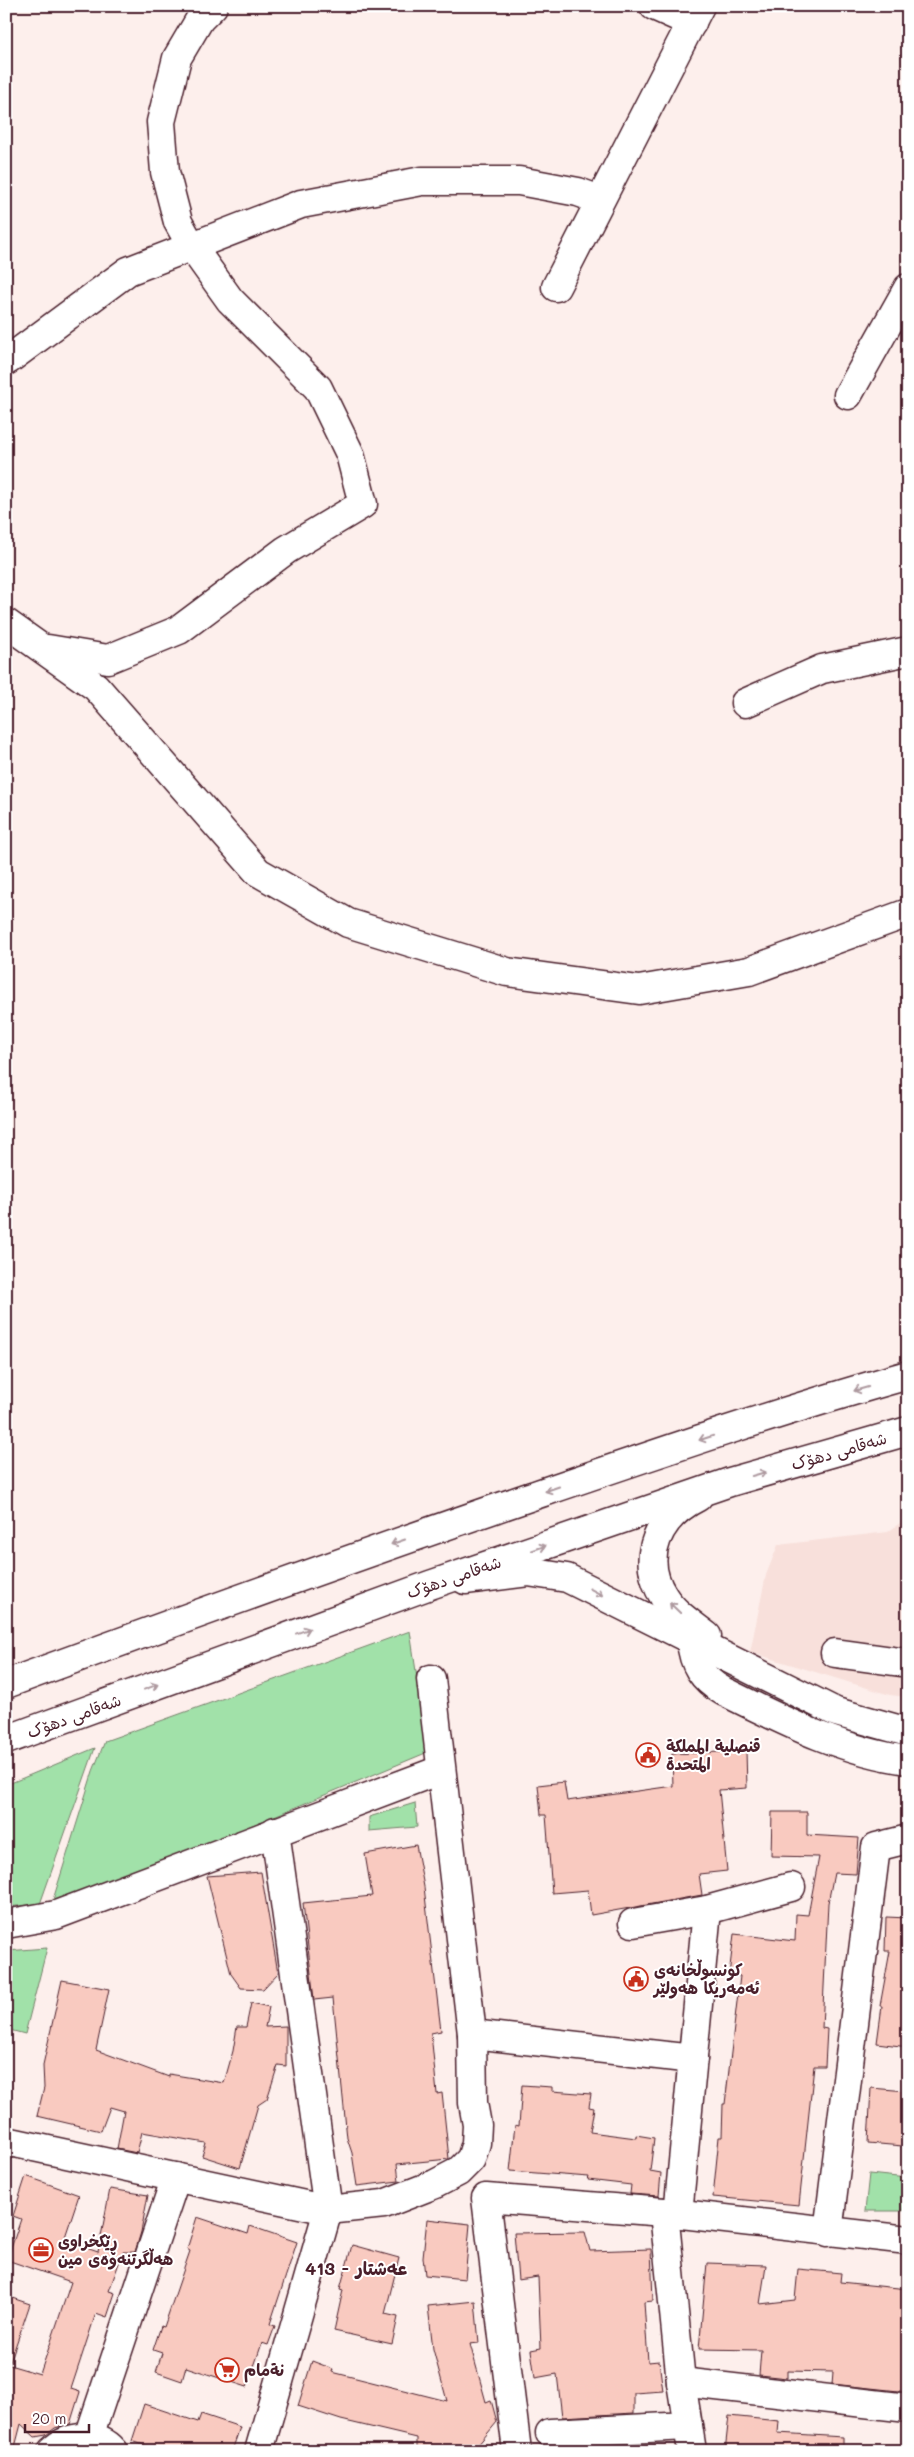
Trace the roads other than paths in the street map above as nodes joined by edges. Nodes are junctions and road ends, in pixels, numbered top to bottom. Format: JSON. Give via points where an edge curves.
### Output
{"nodes":[{"id":1,"x":213,"y":6,"type":"edge"},
{"id":2,"x":654,"y":6,"type":"edge"},
{"id":3,"x":696,"y":15,"type":"edge"},
{"id":4,"x":600,"y":200,"type":"junction"},
{"id":5,"x":192,"y":247,"type":"junction"},
{"id":6,"x":556,"y":287,"type":"dead end"},
{"id":7,"x":908,"y":288,"type":"edge"},
{"id":8,"x":901,"y":311,"type":"edge"},
{"id":9,"x":6,"y":359,"type":"edge"},
{"id":10,"x":848,"y":395,"type":"dead end"},
{"id":11,"x":6,"y":623,"type":"edge"},
{"id":12,"x":41,"y":647,"type":"junction"},
{"id":13,"x":908,"y":650,"type":"edge"},
{"id":14,"x":745,"y":703,"type":"dead end"},
{"id":15,"x":908,"y":913,"type":"edge"},
{"id":16,"x":908,"y":1376,"type":"edge"},
{"id":17,"x":908,"y":1431,"type":"edge"},
{"id":18,"x":730,"y":1482,"type":"junction"},
{"id":19,"x":430,"y":1585,"type":"junction"},
{"id":20,"x":691,"y":1640,"type":"junction"},
{"id":21,"x":835,"y":1653,"type":"dead end"},
{"id":22,"x":908,"y":1663,"type":"edge"},
{"id":23,"x":753,"y":1673,"type":"junction"},
{"id":24,"x":431,"y":1679,"type":"dead end"},
{"id":25,"x":6,"y":1684,"type":"edge"},
{"id":26,"x":908,"y":1732,"type":"edge"},
{"id":27,"x":6,"y":1740,"type":"edge"},
{"id":28,"x":908,"y":1760,"type":"edge"},
{"id":29,"x":440,"y":1770,"type":"junction"},
{"id":30,"x":275,"y":1831,"type":"junction"},
{"id":31,"x":908,"y":1839,"type":"edge"},
{"id":32,"x":791,"y":1887,"type":"dead end"},
{"id":33,"x":707,"y":1910,"type":"junction"},
{"id":34,"x":633,"y":1922,"type":"dead end"},
{"id":35,"x":6,"y":1924,"type":"edge"},
{"id":36,"x":472,"y":2034,"type":"junction"},
{"id":37,"x":693,"y":2058,"type":"junction"},
{"id":38,"x":6,"y":2141,"type":"edge"},
{"id":39,"x":176,"y":2177,"type":"junction"},
{"id":40,"x":328,"y":2210,"type":"junction"},
{"id":41,"x":671,"y":2213,"type":"junction"},
{"id":42,"x":828,"y":2232,"type":"junction"},
{"id":43,"x":908,"y":2240,"type":"edge"},
{"id":44,"x":681,"y":2382,"type":"junction"},
{"id":45,"x":908,"y":2408,"type":"edge"},
{"id":46,"x":550,"y":2433,"type":"dead end"},
{"id":47,"x":89,"y":2438,"type":"junction"},
{"id":48,"x":690,"y":2438,"type":"edge"},
{"id":49,"x":52,"y":2451,"type":"edge"},
{"id":50,"x":114,"y":2451,"type":"edge"},
{"id":51,"x":259,"y":2451,"type":"edge"},
{"id":52,"x":517,"y":2451,"type":"edge"}],
"edges":[{"from":1,"to":5,"type":"main road","via":[[200,19],[177,58],[161,122],[165,172],[178,222]]},
{"from":2,"to":3,"type":"main road"},
{"from":3,"to":4,"type":"main road"},
{"from":4,"to":5,"type":"main road","via":[[578,192],[519,181],[422,181],[301,204]]},
{"from":4,"to":6,"type":"main road"},
{"from":5,"to":9,"type":"main road","via":[[128,271]]},
{"from":5,"to":12,"type":"main road","via":[[230,300],[318,388],[350,454],[363,504],[286,550],[179,630],[108,658]]},
{"from":7,"to":8,"type":"main road"},
{"from":8,"to":10,"type":"main road"},
{"from":11,"to":12,"type":"main road"},
{"from":12,"to":15,"type":"main road","via":[[96,687],[258,872],[348,923],[507,972],[639,990],[749,971]]},
{"from":13,"to":14,"type":"main road","via":[[822,669]]},
{"from":16,"to":25,"type":"main road","one_way":true,"via":[[823,1400],[565,1484],[311,1572]]},
{"from":18,"to":17,"type":"main road","name":"شەقامی دهۆک","one_way":true},
{"from":19,"to":18,"type":"main road","name":"شەقامی دهۆک","one_way":true},
{"from":23,"to":18,"type":"main road","one_way":true,"via":[[673,1608],[664,1597],[654,1571],[654,1547],[668,1518],[686,1503]]},
{"from":19,"to":20,"type":"main road","one_way":true,"via":[[518,1572],[558,1576],[586,1586]]},
{"from":27,"to":19,"type":"main road","name":"شەقامی دهۆک","one_way":true},
{"from":20,"to":23,"type":"main road"},
{"from":20,"to":28,"type":"main road","via":[[696,1665],[712,1685],[722,1691],[832,1741]]},
{"from":21,"to":22,"type":"main road"},
{"from":23,"to":26,"type":"main road","via":[[836,1712]]},
{"from":24,"to":29,"type":"main road"},
{"from":29,"to":30,"type":"main road"},
{"from":29,"to":36,"type":"main road"},
{"from":30,"to":35,"type":"main road","via":[[56,1915]]},
{"from":30,"to":40,"type":"main road"},
{"from":31,"to":42,"type":"main road","via":[[876,1846]]},
{"from":32,"to":33,"type":"main road"},
{"from":33,"to":34,"type":"main road"},
{"from":33,"to":37,"type":"main road"},
{"from":36,"to":37,"type":"main road"},
{"from":36,"to":40,"type":"main road","via":[[473,2103],[477,2125],[471,2159],[458,2172],[435,2184],[384,2204]]},
{"from":37,"to":41,"type":"main road"},
{"from":38,"to":39,"type":"main road"},
{"from":39,"to":40,"type":"main road"},
{"from":39,"to":47,"type":"main road"},
{"from":40,"to":51,"type":"main road"},
{"from":41,"to":42,"type":"main road"},
{"from":41,"to":44,"type":"main road"},
{"from":41,"to":52,"type":"main road","via":[[486,2198]]},
{"from":42,"to":43,"type":"main road"},
{"from":44,"to":45,"type":"main road"},
{"from":44,"to":48,"type":"main road"},
{"from":46,"to":48,"type":"main road"},
{"from":47,"to":49,"type":"main road","via":[[64,2442]]},
{"from":47,"to":50,"type":"main road","via":[[102,2441]]}]}
